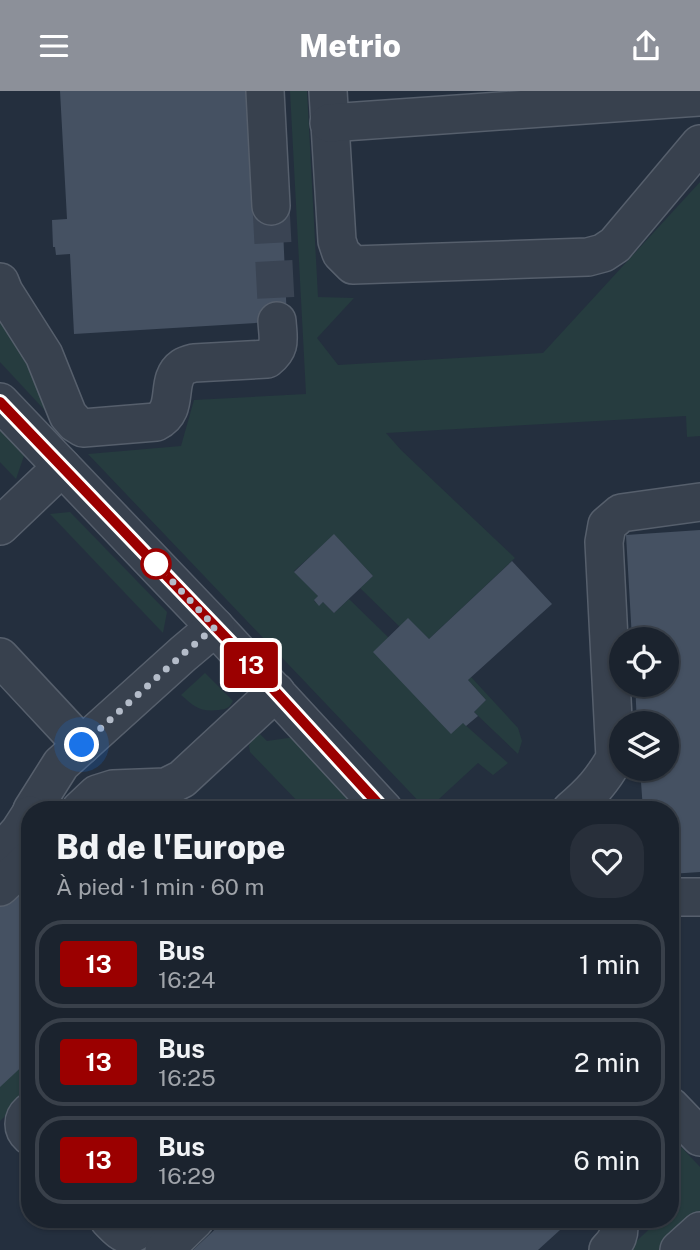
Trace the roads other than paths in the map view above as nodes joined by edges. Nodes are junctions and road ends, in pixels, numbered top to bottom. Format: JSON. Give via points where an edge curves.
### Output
{"nodes":[{"id":1,"x":265,"y":91,"type":"edge"},
{"id":2,"x":700,"y":97,"type":"edge"},
{"id":3,"x":328,"y":107,"type":"edge"},
{"id":4,"x":700,"y":144,"type":"edge"},
{"id":5,"x":271,"y":205,"type":"tunnel mouth"},
{"id":6,"x":0,"y":282,"type":"edge"},
{"id":7,"x":277,"y":321,"type":"tunnel mouth"},
{"id":8,"x":0,"y":402,"type":"edge"},
{"id":9,"x":62,"y":467,"type":"junction"},
{"id":10,"x":700,"y":502,"type":"edge"},
{"id":11,"x":0,"y":526,"type":"edge"},
{"id":12,"x":215,"y":627,"type":"junction"},
{"id":13,"x":0,"y":657,"type":"edge"},
{"id":14,"x":276,"y":692,"type":"junction"},
{"id":15,"x":82,"y":745,"type":"junction"},
{"id":16,"x":38,"y":801,"type":"edge"},
{"id":17,"x":90,"y":801,"type":"edge"},
{"id":18,"x":376,"y":801,"type":"edge"},
{"id":19,"x":581,"y":801,"type":"edge"},
{"id":20,"x":21,"y":829,"type":"edge"},
{"id":21,"x":0,"y":853,"type":"edge"},
{"id":22,"x":21,"y":867,"type":"edge"},
{"id":23,"x":0,"y":887,"type":"edge"},
{"id":24,"x":679,"y":897,"type":"edge"},
{"id":25,"x":700,"y":897,"type":"edge"},
{"id":26,"x":679,"y":1115,"type":"edge"},
{"id":27,"x":700,"y":1137,"type":"edge"},
{"id":28,"x":117,"y":1228,"type":"edge"},
{"id":29,"x":141,"y":1228,"type":"edge"},
{"id":30,"x":187,"y":1228,"type":"edge"},
{"id":31,"x":620,"y":1228,"type":"edge"},
{"id":32,"x":700,"y":1231,"type":"edge"},
{"id":33,"x":164,"y":1250,"type":"edge"},
{"id":34,"x":608,"y":1250,"type":"edge"},
{"id":35,"x":679,"y":1250,"type":"edge"}],
"edges":[{"from":1,"to":5,"type":"street"},
{"from":2,"to":3,"type":"street"},
{"from":3,"to":4,"type":"street","via":[[337,241],[341,254],[353,265],[603,253],[615,245]]},
{"from":6,"to":7,"type":"street","via":[[44,355],[68,415],[83,428],[163,419],[176,374],[183,367],[267,359],[279,346]]},
{"from":8,"to":9,"type":"street"},
{"from":9,"to":11,"type":"street"},
{"from":9,"to":12,"type":"street"},
{"from":10,"to":19,"type":"street","via":[[621,513],[607,525],[604,542],[615,758]]},
{"from":12,"to":14,"type":"street"},
{"from":12,"to":15,"type":"street"},
{"from":13,"to":15,"type":"street"},
{"from":14,"to":17,"type":"street","via":[[182,779],[166,787],[113,789]]},
{"from":14,"to":18,"type":"street"},
{"from":15,"to":16,"type":"street","via":[[61,764]]},
{"from":20,"to":21,"type":"street"},
{"from":22,"to":23,"type":"street"},
{"from":24,"to":25,"type":"street"},
{"from":26,"to":27,"type":"street"},
{"from":28,"to":29,"type":"street","via":[[125,1234],[135,1234]]},
{"from":30,"to":33,"type":"street"},
{"from":31,"to":34,"type":"street"},
{"from":32,"to":35,"type":"street"}]}
